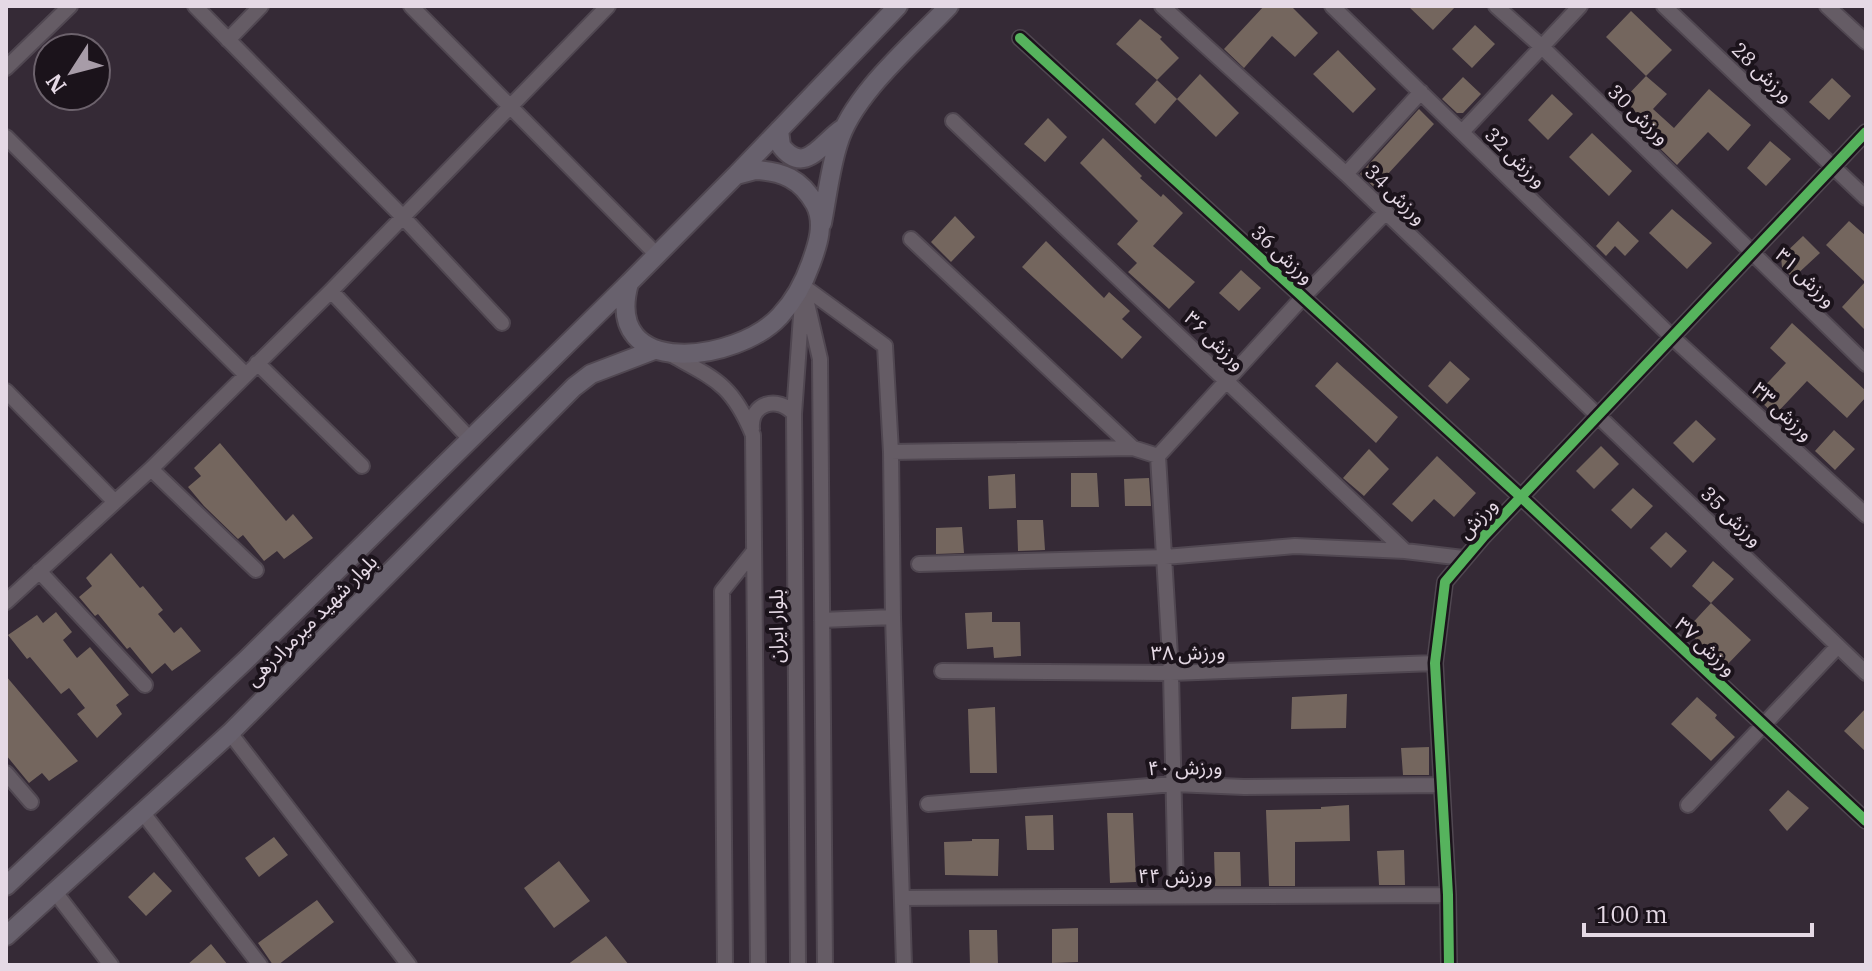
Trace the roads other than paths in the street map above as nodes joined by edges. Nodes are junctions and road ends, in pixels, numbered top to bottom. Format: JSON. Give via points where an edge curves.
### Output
{"nodes":[{"id":1,"x":70,"y":6,"type":"edge"},
{"id":2,"x":195,"y":6,"type":"edge"},
{"id":3,"x":261,"y":6,"type":"edge"},
{"id":4,"x":411,"y":6,"type":"edge"},
{"id":5,"x":608,"y":6,"type":"edge"},
{"id":6,"x":898,"y":6,"type":"edge"},
{"id":7,"x":949,"y":6,"type":"edge"},
{"id":8,"x":1162,"y":6,"type":"edge"},
{"id":9,"x":1332,"y":6,"type":"edge"},
{"id":10,"x":1496,"y":6,"type":"edge"},
{"id":11,"x":1580,"y":6,"type":"edge"},
{"id":12,"x":1664,"y":6,"type":"edge"},
{"id":13,"x":1827,"y":6,"type":"edge"},
{"id":14,"x":1020,"y":38,"type":"dead end"},
{"id":15,"x":228,"y":40,"type":"junction"},
{"id":16,"x":1866,"y":42,"type":"edge"},
{"id":17,"x":1542,"y":47,"type":"junction"},
{"id":18,"x":6,"y":68,"type":"edge"},
{"id":19,"x":1421,"y":92,"type":"junction"},
{"id":20,"x":509,"y":107,"type":"junction"},
{"id":21,"x":953,"y":121,"type":"dead end"},
{"id":22,"x":845,"y":127,"type":"junction"},
{"id":23,"x":779,"y":130,"type":"junction"},
{"id":24,"x":1462,"y":132,"type":"junction"},
{"id":25,"x":1866,"y":132,"type":"edge"},
{"id":26,"x":6,"y":137,"type":"edge"},
{"id":27,"x":1833,"y":166,"type":"junction"},
{"id":28,"x":1346,"y":174,"type":"junction"},
{"id":29,"x":736,"y":175,"type":"junction"},
{"id":30,"x":1866,"y":198,"type":"edge"},
{"id":31,"x":1386,"y":212,"type":"junction"},
{"id":32,"x":401,"y":215,"type":"junction"},
{"id":33,"x":821,"y":229,"type":"junction"},
{"id":34,"x":911,"y":239,"type":"dead end"},
{"id":35,"x":1752,"y":253,"type":"junction"},
{"id":36,"x":657,"y":255,"type":"junction"},
{"id":37,"x":629,"y":283,"type":"junction"},
{"id":38,"x":803,"y":286,"type":"junction"},
{"id":39,"x":331,"y":291,"type":"junction"},
{"id":40,"x":1303,"y":297,"type":"junction"},
{"id":41,"x":502,"y":323,"type":"dead end"},
{"id":42,"x":1672,"y":337,"type":"junction"},
{"id":43,"x":662,"y":352,"type":"junction"},
{"id":44,"x":257,"y":363,"type":"junction"},
{"id":45,"x":1866,"y":364,"type":"edge"},
{"id":46,"x":246,"y":375,"type":"junction"},
{"id":47,"x":1228,"y":381,"type":"junction"},
{"id":48,"x":6,"y":391,"type":"edge"},
{"id":49,"x":794,"y":414,"type":"junction"},
{"id":50,"x":1598,"y":415,"type":"junction"},
{"id":51,"x":753,"y":435,"type":"junction"},
{"id":52,"x":470,"y":439,"type":"junction"},
{"id":53,"x":1133,"y":448,"type":"junction"},
{"id":54,"x":891,"y":452,"type":"junction"},
{"id":55,"x":1158,"y":456,"type":"junction"},
{"id":56,"x":362,"y":466,"type":"dead end"},
{"id":57,"x":151,"y":469,"type":"junction"},
{"id":58,"x":1521,"y":497,"type":"junction"},
{"id":59,"x":115,"y":502,"type":"junction"},
{"id":60,"x":1866,"y":515,"type":"edge"},
{"id":61,"x":754,"y":551,"type":"junction"},
{"id":62,"x":1405,"y":551,"type":"junction"},
{"id":63,"x":1165,"y":557,"type":"junction"},
{"id":64,"x":1463,"y":558,"type":"junction"},
{"id":65,"x":919,"y":564,"type":"dead end"},
{"id":66,"x":256,"y":570,"type":"dead end"},
{"id":67,"x":39,"y":571,"type":"junction"},
{"id":68,"x":6,"y":602,"type":"edge"},
{"id":69,"x":893,"y":617,"type":"junction"},
{"id":70,"x":822,"y":620,"type":"junction"},
{"id":71,"x":1838,"y":646,"type":"junction"},
{"id":72,"x":1435,"y":663,"type":"junction"},
{"id":73,"x":942,"y":671,"type":"dead end"},
{"id":74,"x":1171,"y":673,"type":"junction"},
{"id":75,"x":1866,"y":673,"type":"edge"},
{"id":76,"x":145,"y":685,"type":"dead end"},
{"id":77,"x":1763,"y":724,"type":"junction"},
{"id":78,"x":230,"y":733,"type":"junction"},
{"id":79,"x":6,"y":773,"type":"edge"},
{"id":80,"x":1174,"y":784,"type":"junction"},
{"id":81,"x":1442,"y":785,"type":"junction"},
{"id":82,"x":31,"y":802,"type":"dead end"},
{"id":83,"x":928,"y":804,"type":"dead end"},
{"id":84,"x":1688,"y":805,"type":"dead end"},
{"id":85,"x":143,"y":813,"type":"junction"},
{"id":86,"x":1866,"y":821,"type":"edge"},
{"id":87,"x":6,"y":886,"type":"edge"},
{"id":88,"x":55,"y":892,"type":"junction"},
{"id":89,"x":1176,"y":894,"type":"junction"},
{"id":90,"x":1448,"y":895,"type":"junction"},
{"id":91,"x":902,"y":898,"type":"junction"},
{"id":92,"x":6,"y":936,"type":"edge"},
{"id":93,"x":111,"y":965,"type":"edge"},
{"id":94,"x":260,"y":965,"type":"edge"},
{"id":95,"x":409,"y":965,"type":"edge"},
{"id":96,"x":725,"y":965,"type":"edge"},
{"id":97,"x":758,"y":965,"type":"edge"},
{"id":98,"x":798,"y":965,"type":"edge"},
{"id":99,"x":825,"y":965,"type":"edge"},
{"id":100,"x":904,"y":965,"type":"edge"},
{"id":101,"x":1449,"y":965,"type":"edge"}],
"edges":[{"from":1,"to":18,"type":"street"},
{"from":2,"to":15,"type":"street"},
{"from":3,"to":15,"type":"street"},
{"from":4,"to":20,"type":"street"},
{"from":5,"to":20,"type":"street"},
{"from":6,"to":23,"type":"main road"},
{"from":7,"to":22,"type":"main road","via":[[860,100]]},
{"from":8,"to":28,"type":"street","name":"ورزش 34"},
{"from":9,"to":19,"type":"street","name":"ورزش 32"},
{"from":10,"to":17,"type":"street","name":"ورزش 30"},
{"from":11,"to":17,"type":"street"},
{"from":12,"to":27,"type":"street","name":"ورزش 28"},
{"from":13,"to":16,"type":"street"},
{"from":14,"to":40,"type":"street","name":"ورزش 36"},
{"from":15,"to":32,"type":"street"},
{"from":17,"to":24,"type":"street"},
{"from":17,"to":35,"type":"street","name":"ورزش 30"},
{"from":19,"to":24,"type":"street","name":"ورزش 32"},
{"from":19,"to":28,"type":"street"},
{"from":20,"to":32,"type":"street"},
{"from":20,"to":36,"type":"street"},
{"from":21,"to":47,"type":"street","name":"ورزش ۳۶"},
{"from":22,"to":23,"type":"main road","via":[[815,154],[800,159],[781,146]]},
{"from":22,"to":33,"type":"main road"},
{"from":23,"to":29,"type":"main road"},
{"from":24,"to":42,"type":"street","name":"ورزش 32"},
{"from":25,"to":27,"type":"street","name":"ورزش"},
{"from":26,"to":46,"type":"street"},
{"from":27,"to":30,"type":"street","name":"ورزش 28"},
{"from":27,"to":35,"type":"street","name":"ورزش"},
{"from":28,"to":31,"type":"street","name":"ورزش 34"},
{"from":29,"to":33,"type":"main road","via":[[765,170],[793,178],[818,209]]},
{"from":29,"to":36,"type":"main road"},
{"from":31,"to":40,"type":"street"},
{"from":31,"to":50,"type":"street","name":"ورزش 34"},
{"from":32,"to":39,"type":"street"},
{"from":32,"to":41,"type":"street"},
{"from":33,"to":38,"type":"main road"},
{"from":34,"to":53,"type":"street"},
{"from":35,"to":42,"type":"street","name":"ورزش"},
{"from":35,"to":45,"type":"street","name":"ورزش ۳۱"},
{"from":36,"to":37,"type":"main road"},
{"from":37,"to":43,"type":"main road","via":[[625,314],[631,329]]},
{"from":37,"to":52,"type":"main road","name":"بلوار شهید میرمرادزهی"},
{"from":38,"to":43,"type":"main road","via":[[779,318],[747,341],[709,353]]},
{"from":38,"to":49,"type":"street","name":"بلوار ایران"},
{"from":38,"to":54,"type":"street","via":[[885,346]]},
{"from":38,"to":70,"type":"street","via":[[820,359]]},
{"from":39,"to":44,"type":"street"},
{"from":39,"to":52,"type":"street"},
{"from":40,"to":47,"type":"street"},
{"from":40,"to":58,"type":"street","name":"ورزش 36"},
{"from":42,"to":50,"type":"street","name":"ورزش"},
{"from":42,"to":60,"type":"street","name":"ورزش ۳۳"},
{"from":43,"to":51,"type":"street","name":"بلوار ایران","via":[[720,382],[742,409]]},
{"from":43,"to":78,"type":"main road","name":"بلوار شهید میرمرادزهی","via":[[591,374],[574,387]]},
{"from":44,"to":46,"type":"street"},
{"from":44,"to":56,"type":"street"},
{"from":46,"to":57,"type":"street"},
{"from":47,"to":55,"type":"street"},
{"from":47,"to":62,"type":"street","name":"ورزش ۳۶"},
{"from":48,"to":59,"type":"street"},
{"from":49,"to":51,"type":"street","via":[[782,404],[767,403],[752,420]]},
{"from":49,"to":98,"type":"street","name":"بلوار ایران"},
{"from":50,"to":58,"type":"street","name":"ورزش"},
{"from":50,"to":71,"type":"street","name":"ورزش 35"},
{"from":51,"to":61,"type":"street","name":"بلوار ایران"},
{"from":52,"to":87,"type":"main road","name":"بلوار شهید میرمرادزهی"},
{"from":53,"to":54,"type":"street"},
{"from":53,"to":55,"type":"street"},
{"from":54,"to":69,"type":"street"},
{"from":55,"to":63,"type":"street"},
{"from":57,"to":59,"type":"street"},
{"from":57,"to":66,"type":"street"},
{"from":58,"to":64,"type":"street","name":"ورزش"},
{"from":58,"to":77,"type":"street","name":"ورزش ۳۷"},
{"from":59,"to":67,"type":"street"},
{"from":61,"to":96,"type":"street","via":[[722,591]]},
{"from":61,"to":97,"type":"street","name":"بلوار ایران"},
{"from":62,"to":63,"type":"street","via":[[1295,546]]},
{"from":62,"to":64,"type":"street"},
{"from":63,"to":65,"type":"street"},
{"from":63,"to":74,"type":"street"},
{"from":64,"to":72,"type":"street","name":"ورزش","via":[[1445,582]]},
{"from":67,"to":68,"type":"street"},
{"from":67,"to":76,"type":"street"},
{"from":69,"to":70,"type":"street"},
{"from":69,"to":91,"type":"street"},
{"from":70,"to":99,"type":"street"},
{"from":71,"to":75,"type":"street","name":"ورزش 35"},
{"from":71,"to":77,"type":"street"},
{"from":72,"to":74,"type":"street","name":"ورزش ۳۸"},
{"from":72,"to":81,"type":"street","name":"ورزش"},
{"from":73,"to":74,"type":"street","name":"ورزش ۳۸"},
{"from":74,"to":80,"type":"street"},
{"from":77,"to":84,"type":"street"},
{"from":77,"to":86,"type":"street","name":"ورزش ۳۷"},
{"from":78,"to":85,"type":"main road","name":"بلوار شهید میرمرادزهی"},
{"from":78,"to":95,"type":"street"},
{"from":79,"to":82,"type":"street"},
{"from":80,"to":81,"type":"street","name":"ورزش ۴۰"},
{"from":80,"to":83,"type":"street","name":"ورزش ۴۰"},
{"from":80,"to":89,"type":"street"},
{"from":81,"to":90,"type":"street","name":"ورزش"},
{"from":85,"to":88,"type":"main road","name":"بلوار شهید میرمرادزهی"},
{"from":85,"to":94,"type":"street"},
{"from":88,"to":92,"type":"main road","name":"بلوار شهید میرمرادزهی"},
{"from":88,"to":93,"type":"street"},
{"from":89,"to":90,"type":"street","name":"ورزش ۴۴"},
{"from":89,"to":91,"type":"street","name":"ورزش ۴۴"},
{"from":90,"to":101,"type":"street","name":"ورزش"},
{"from":91,"to":100,"type":"street"}]}
